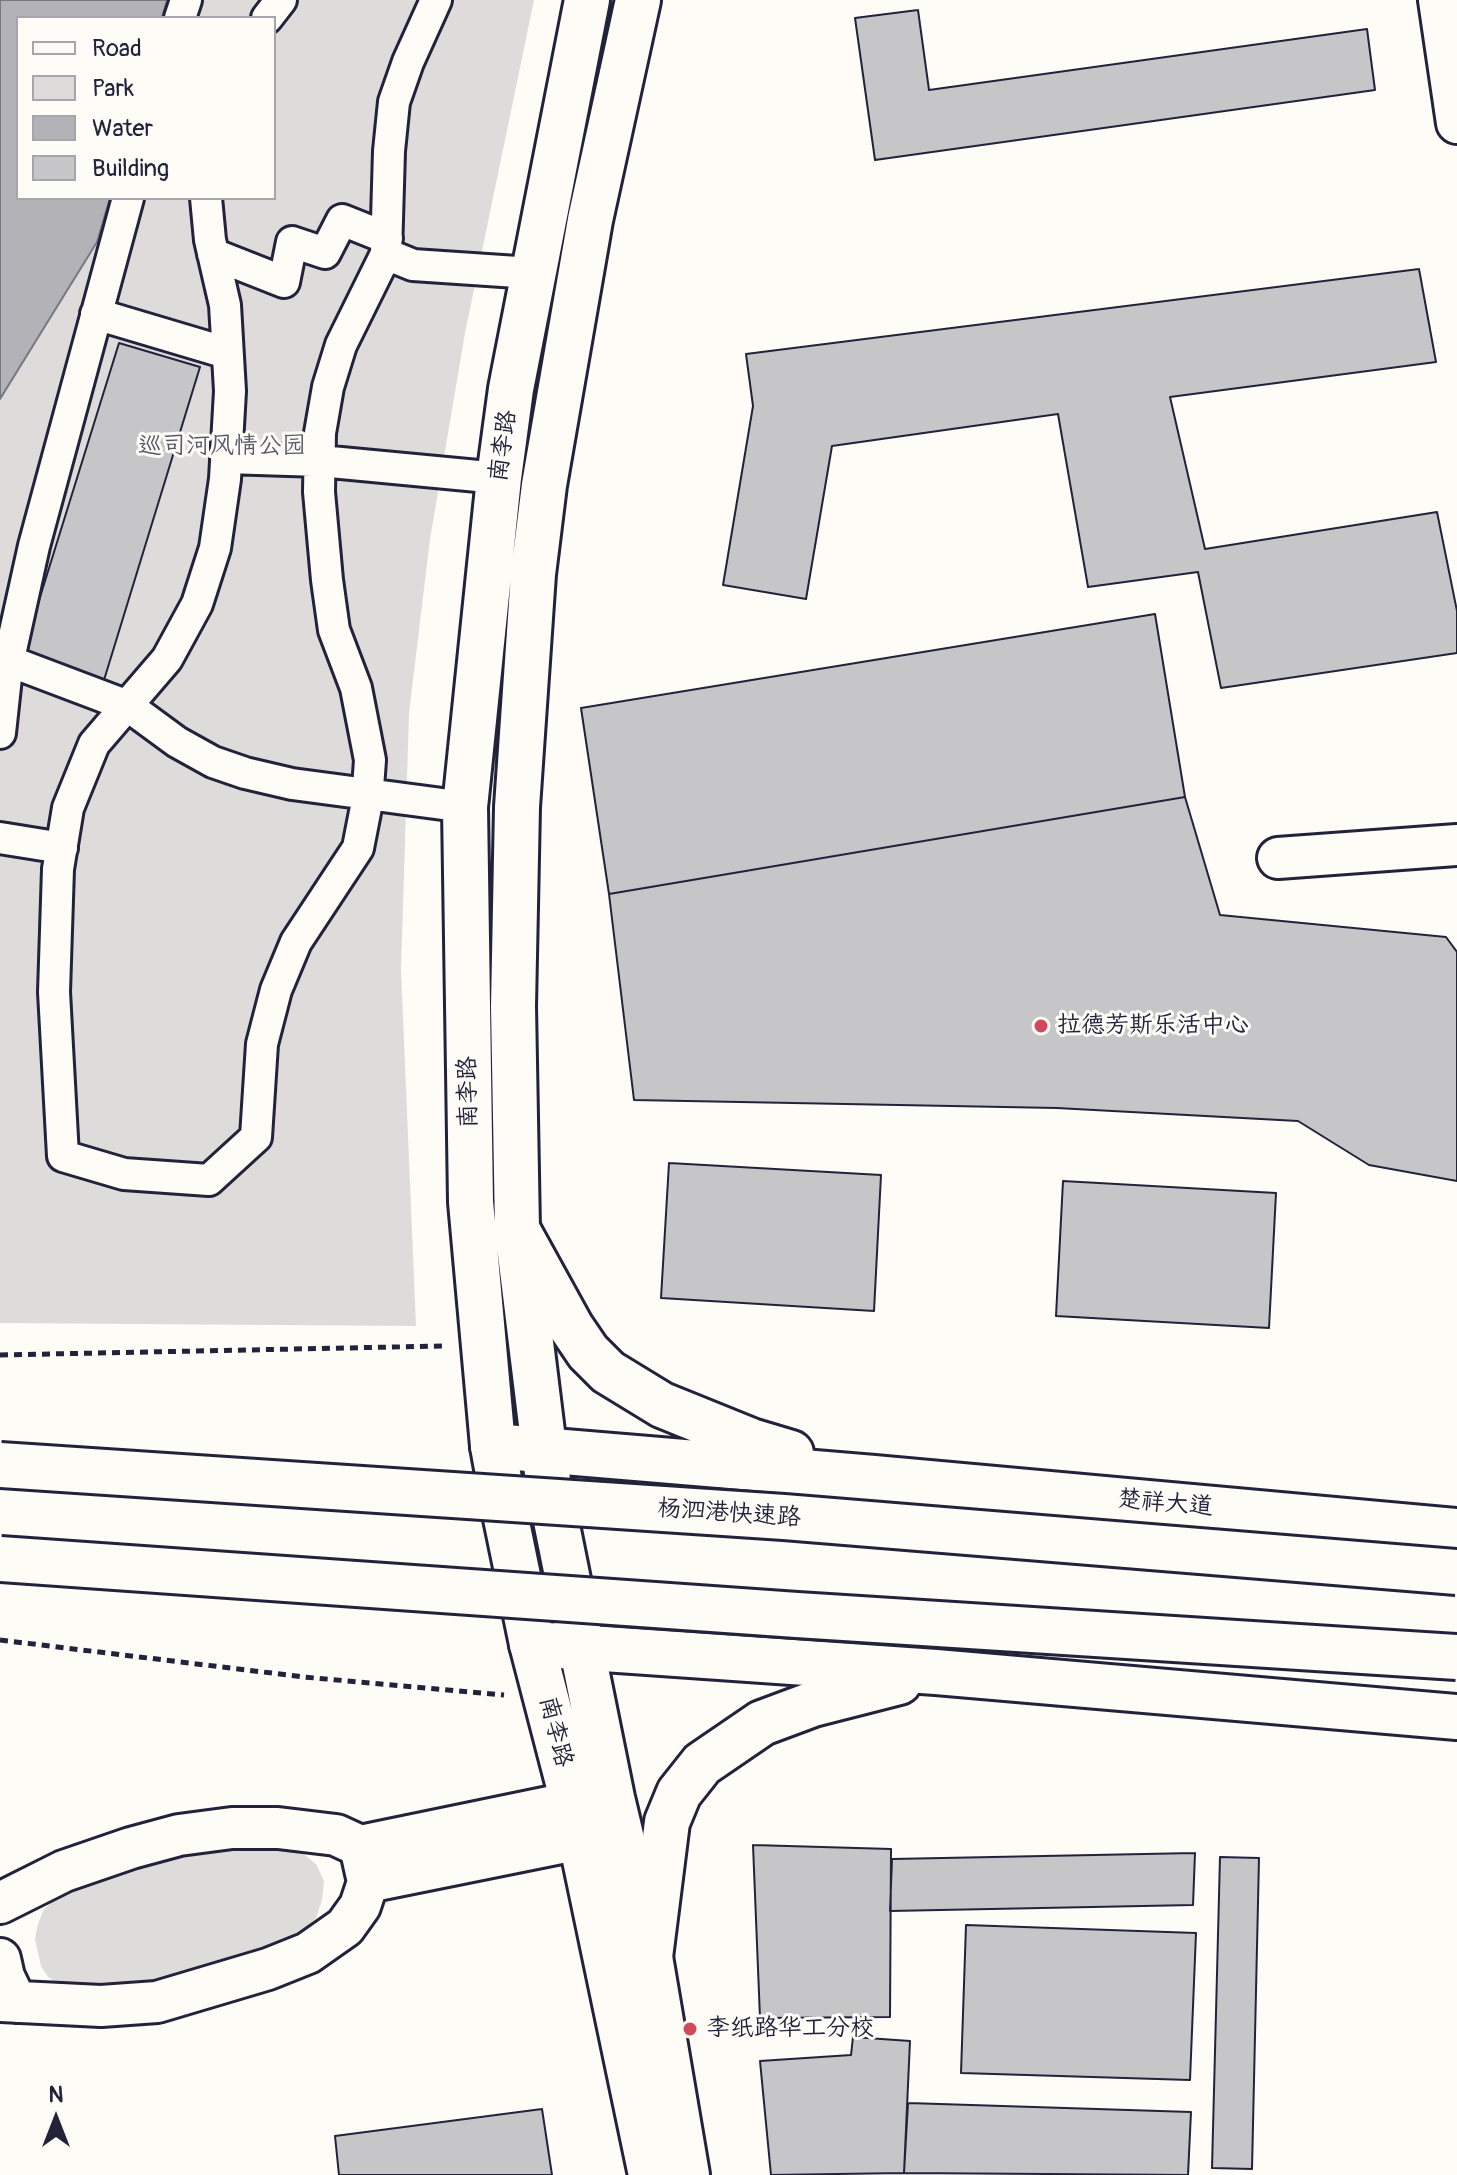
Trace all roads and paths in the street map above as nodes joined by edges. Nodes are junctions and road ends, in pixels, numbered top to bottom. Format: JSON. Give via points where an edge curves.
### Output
{"nodes":[{"id":1,"x":281,"y":0,"type":"edge"},
{"id":2,"x":436,"y":0,"type":"edge"},
{"id":3,"x":638,"y":0,"type":"edge"},
{"id":4,"x":1439,"y":0,"type":"edge"},
{"id":5,"x":581,"y":1,"type":"edge"},
{"id":6,"x":269,"y":16,"type":"edge"},
{"id":7,"x":1457,"y":123,"type":"edge"},
{"id":8,"x":127,"y":200,"type":"edge"},
{"id":9,"x":206,"y":200,"type":"edge"},
{"id":10,"x":386,"y":246,"type":"junction"},
{"id":11,"x":213,"y":254,"type":"junction"},
{"id":12,"x":532,"y":273,"type":"junction"},
{"id":13,"x":96,"y":314,"type":"junction"},
{"id":14,"x":227,"y":353,"type":"junction"},
{"id":15,"x":226,"y":458,"type":"junction"},
{"id":16,"x":320,"y":461,"type":"junction"},
{"id":17,"x":499,"y":478,"type":"junction"},
{"id":18,"x":9,"y":661,"type":"junction"},
{"id":19,"x":128,"y":706,"type":"junction"},
{"id":20,"x":0,"y":733,"type":"edge"},
{"id":21,"x":368,"y":793,"type":"junction"},
{"id":22,"x":465,"y":807,"type":"junction"},
{"id":23,"x":0,"y":838,"type":"edge"},
{"id":24,"x":1457,"y":845,"type":"edge"},
{"id":25,"x":62,"y":848,"type":"junction"},
{"id":26,"x":1278,"y":858,"type":"dead end"},
{"id":27,"x":517,"y":1229,"type":"junction"},
{"id":28,"x":484,"y":1345,"type":"junction"},
{"id":29,"x":0,"y":1355,"type":"edge"},
{"id":30,"x":493,"y":1446,"type":"junction"},
{"id":31,"x":544,"y":1450,"type":"junction"},
{"id":32,"x":0,"y":1465,"type":"edge"},
{"id":33,"x":874,"y":1478,"type":"junction"},
{"id":34,"x":1457,"y":1531,"type":"edge"},
{"id":35,"x":0,"y":1559,"type":"edge"},
{"id":36,"x":1457,"y":1572,"type":"edge"},
{"id":37,"x":0,"y":1640,"type":"edge"},
{"id":38,"x":532,"y":1644,"type":"junction"},
{"id":39,"x":581,"y":1647,"type":"junction"},
{"id":40,"x":1457,"y":1657,"type":"edge"},
{"id":41,"x":936,"y":1672,"type":"junction"},
{"id":42,"x":548,"y":1703,"type":"junction"},
{"id":43,"x":1457,"y":1717,"type":"edge"},
{"id":44,"x":577,"y":1821,"type":"junction"},
{"id":45,"x":364,"y":1864,"type":"junction"},
{"id":46,"x":3,"y":1906,"type":"edge"},
{"id":47,"x":650,"y":1957,"type":"junction"},
{"id":48,"x":0,"y":1959,"type":"edge"},
{"id":49,"x":8,"y":2002,"type":"edge"},
{"id":50,"x":651,"y":2175,"type":"edge"},
{"id":51,"x":687,"y":2175,"type":"edge"}],
"edges":[{"from":1,"to":6,"type":"street"},
{"from":2,"to":10,"type":"street","via":[[394,102]]},
{"from":3,"to":27,"type":"main road","name":"南李路","via":[[590,220],[533,574],[516,822]]},
{"from":4,"to":7,"type":"street"},
{"from":5,"to":12,"type":"main road","name":"南李路"},
{"from":8,"to":13,"type":"street"},
{"from":9,"to":11,"type":"street"},
{"from":10,"to":11,"type":"street","via":[[342,220],[325,253],[292,242],[284,282]]},
{"from":10,"to":12,"type":"street","via":[[413,265]]},
{"from":10,"to":16,"type":"street","via":[[328,387]]},
{"from":11,"to":14,"type":"street","via":[[225,305]]},
{"from":12,"to":17,"type":"main road","name":"南李路"},
{"from":13,"to":14,"type":"street"},
{"from":13,"to":18,"type":"street"},
{"from":14,"to":15,"type":"street"},
{"from":15,"to":16,"type":"street"},
{"from":15,"to":19,"type":"street","via":[[215,548],[197,604],[167,659]]},
{"from":16,"to":17,"type":"street"},
{"from":16,"to":21,"type":"street","via":[[334,630],[356,688],[370,760]]},
{"from":17,"to":22,"type":"main road","name":"南李路"},
{"from":18,"to":19,"type":"street"},
{"from":18,"to":20,"type":"street"},
{"from":19,"to":21,"type":"street","via":[[213,762],[292,784]]},
{"from":19,"to":25,"type":"street","via":[[94,744],[68,808]]},
{"from":21,"to":22,"type":"street"},
{"from":21,"to":25,"type":"street","via":[[358,848],[296,942],[276,990],[262,1044],[256,1137],[209,1180],[124,1174],[63,1156],[54,992]]},
{"from":22,"to":28,"type":"main road","name":"南李路","via":[[471,1202]]},
{"from":23,"to":25,"type":"street"},
{"from":24,"to":26,"type":"street"},
{"from":27,"to":31,"type":"main road","name":"南李路"},
{"from":27,"to":33,"type":"main road","via":[[571,1327],[608,1372],[662,1405],[751,1441]]},
{"from":28,"to":29,"type":"path"},
{"from":28,"to":30,"type":"main road","name":"南李路"},
{"from":30,"to":31,"type":"main road"},
{"from":30,"to":38,"type":"main road","name":"南李路"},
{"from":31,"to":33,"type":"main road"},
{"from":31,"to":39,"type":"main road","name":"南李路"},
{"from":32,"to":36,"type":"main road","name":"杨泗港快速路","bridge":true,"via":[[784,1517]]},
{"from":33,"to":34,"type":"main road","name":"楚祥大道"},
{"from":35,"to":40,"type":"main road","bridge":true},
{"from":37,"to":42,"type":"path"},
{"from":38,"to":39,"type":"main road"},
{"from":38,"to":42,"type":"main road","name":"南李路"},
{"from":39,"to":41,"type":"main road"},
{"from":39,"to":47,"type":"main road","name":"南李路"},
{"from":41,"to":43,"type":"main road"},
{"from":41,"to":47,"type":"main road","via":[[762,1723],[702,1764],[679,1793],[667,1822]]},
{"from":42,"to":44,"type":"main road","name":"南李路"},
{"from":44,"to":45,"type":"street"},
{"from":44,"to":50,"type":"main road","name":"南李路"},
{"from":45,"to":46,"type":"street","via":[[336,1835],[232,1828],[131,1848],[64,1871]]},
{"from":45,"to":49,"type":"street","via":[[360,1906],[338,1933],[308,1953],[268,1969],[130,2006]]},
{"from":47,"to":51,"type":"main road","name":"南李路"},
{"from":48,"to":49,"type":"street"}]}
